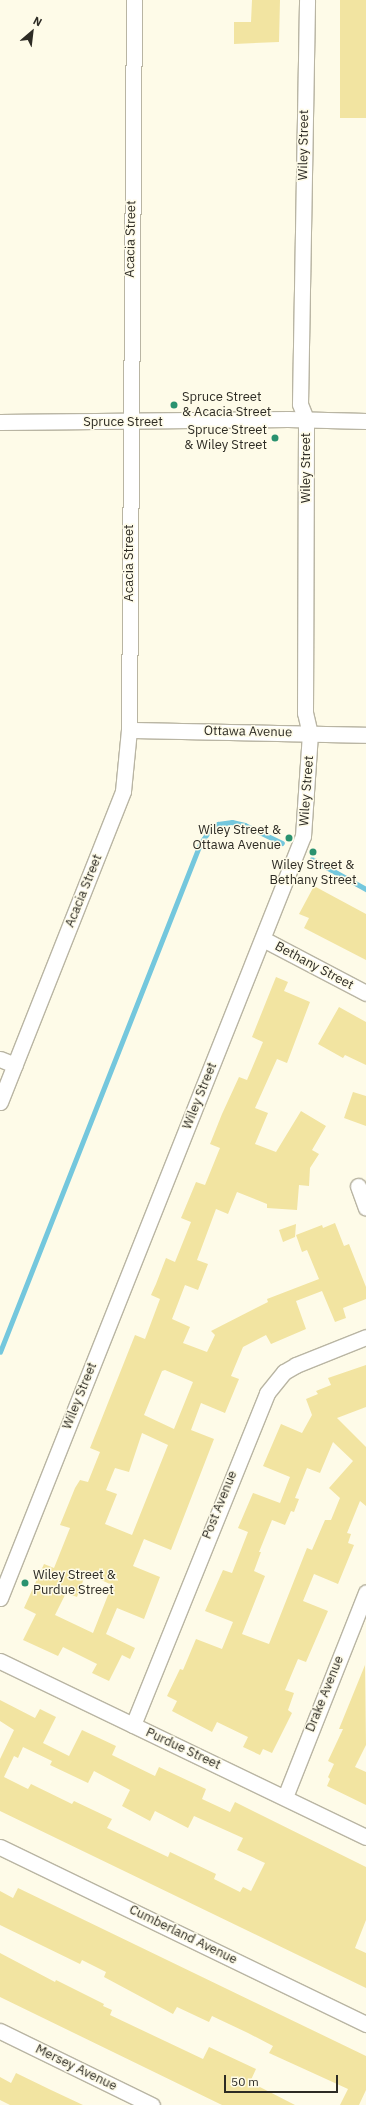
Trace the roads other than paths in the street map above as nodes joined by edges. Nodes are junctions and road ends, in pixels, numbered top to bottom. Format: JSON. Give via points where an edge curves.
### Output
{"nodes":[{"id":1,"x":134,"y":0,"type":"edge"},
{"id":2,"x":307,"y":0,"type":"edge"},
{"id":3,"x":306,"y":419,"type":"junction"},
{"id":4,"x":366,"y":421,"type":"edge"},
{"id":5,"x":0,"y":422,"type":"edge"},
{"id":6,"x":130,"y":423,"type":"junction"},
{"id":7,"x":129,"y":730,"type":"junction"},
{"id":8,"x":310,"y":734,"type":"junction"},
{"id":9,"x":366,"y":735,"type":"edge"},
{"id":10,"x":263,"y":939,"type":"junction"},
{"id":11,"x":366,"y":993,"type":"edge"},
{"id":12,"x":0,"y":1059,"type":"edge"},
{"id":13,"x":15,"y":1065,"type":"junction"},
{"id":14,"x":0,"y":1102,"type":"edge"},
{"id":15,"x":358,"y":1186,"type":"dead end"},
{"id":16,"x":366,"y":1208,"type":"edge"},
{"id":17,"x":366,"y":1337,"type":"edge"},
{"id":18,"x":366,"y":1592,"type":"edge"},
{"id":19,"x":0,"y":1598,"type":"edge"},
{"id":20,"x":0,"y":1661,"type":"edge"},
{"id":21,"x":133,"y":1725,"type":"junction"},
{"id":22,"x":285,"y":1797,"type":"junction"},
{"id":23,"x":366,"y":1837,"type":"edge"},
{"id":24,"x":0,"y":1847,"type":"edge"},
{"id":25,"x":366,"y":2024,"type":"edge"},
{"id":26,"x":0,"y":2031,"type":"edge"},
{"id":27,"x":152,"y":2105,"type":"edge"}],
"edges":[{"from":1,"to":6,"type":"street","name":"Acacia Street"},
{"from":2,"to":3,"type":"street","name":"Wiley Street","via":[[300,404]]},
{"from":3,"to":4,"type":"street","name":"Spruce Street"},
{"from":3,"to":6,"type":"street","name":"Spruce Street"},
{"from":3,"to":8,"type":"street","name":"Wiley Street","via":[[305,713]]},
{"from":5,"to":6,"type":"street","name":"Spruce Street"},
{"from":6,"to":7,"type":"street","name":"Acacia Street"},
{"from":7,"to":8,"type":"street","name":"Ottawa Avenue"},
{"from":7,"to":13,"type":"street","name":"Acacia Street","via":[[123,791]]},
{"from":8,"to":9,"type":"street","name":"Ottawa Avenue"},
{"from":8,"to":10,"type":"street","name":"Wiley Street","via":[[303,836]]},
{"from":10,"to":11,"type":"street","name":"Bethany Street"},
{"from":10,"to":19,"type":"street","name":"Wiley Street"},
{"from":12,"to":13,"type":"street"},
{"from":13,"to":14,"type":"street","name":"Acacia Street"},
{"from":15,"to":16,"type":"street"},
{"from":17,"to":21,"type":"street","name":"Post Avenue","via":[[284,1372],[267,1393]]},
{"from":18,"to":22,"type":"street","name":"Drake Avenue"},
{"from":20,"to":21,"type":"street","name":"Purdue Street"},
{"from":21,"to":22,"type":"street","name":"Purdue Street"},
{"from":22,"to":23,"type":"street","name":"Purdue Street"},
{"from":24,"to":25,"type":"street","name":"Cumberland Avenue"},
{"from":26,"to":27,"type":"street","name":"Mersey Avenue"}]}
